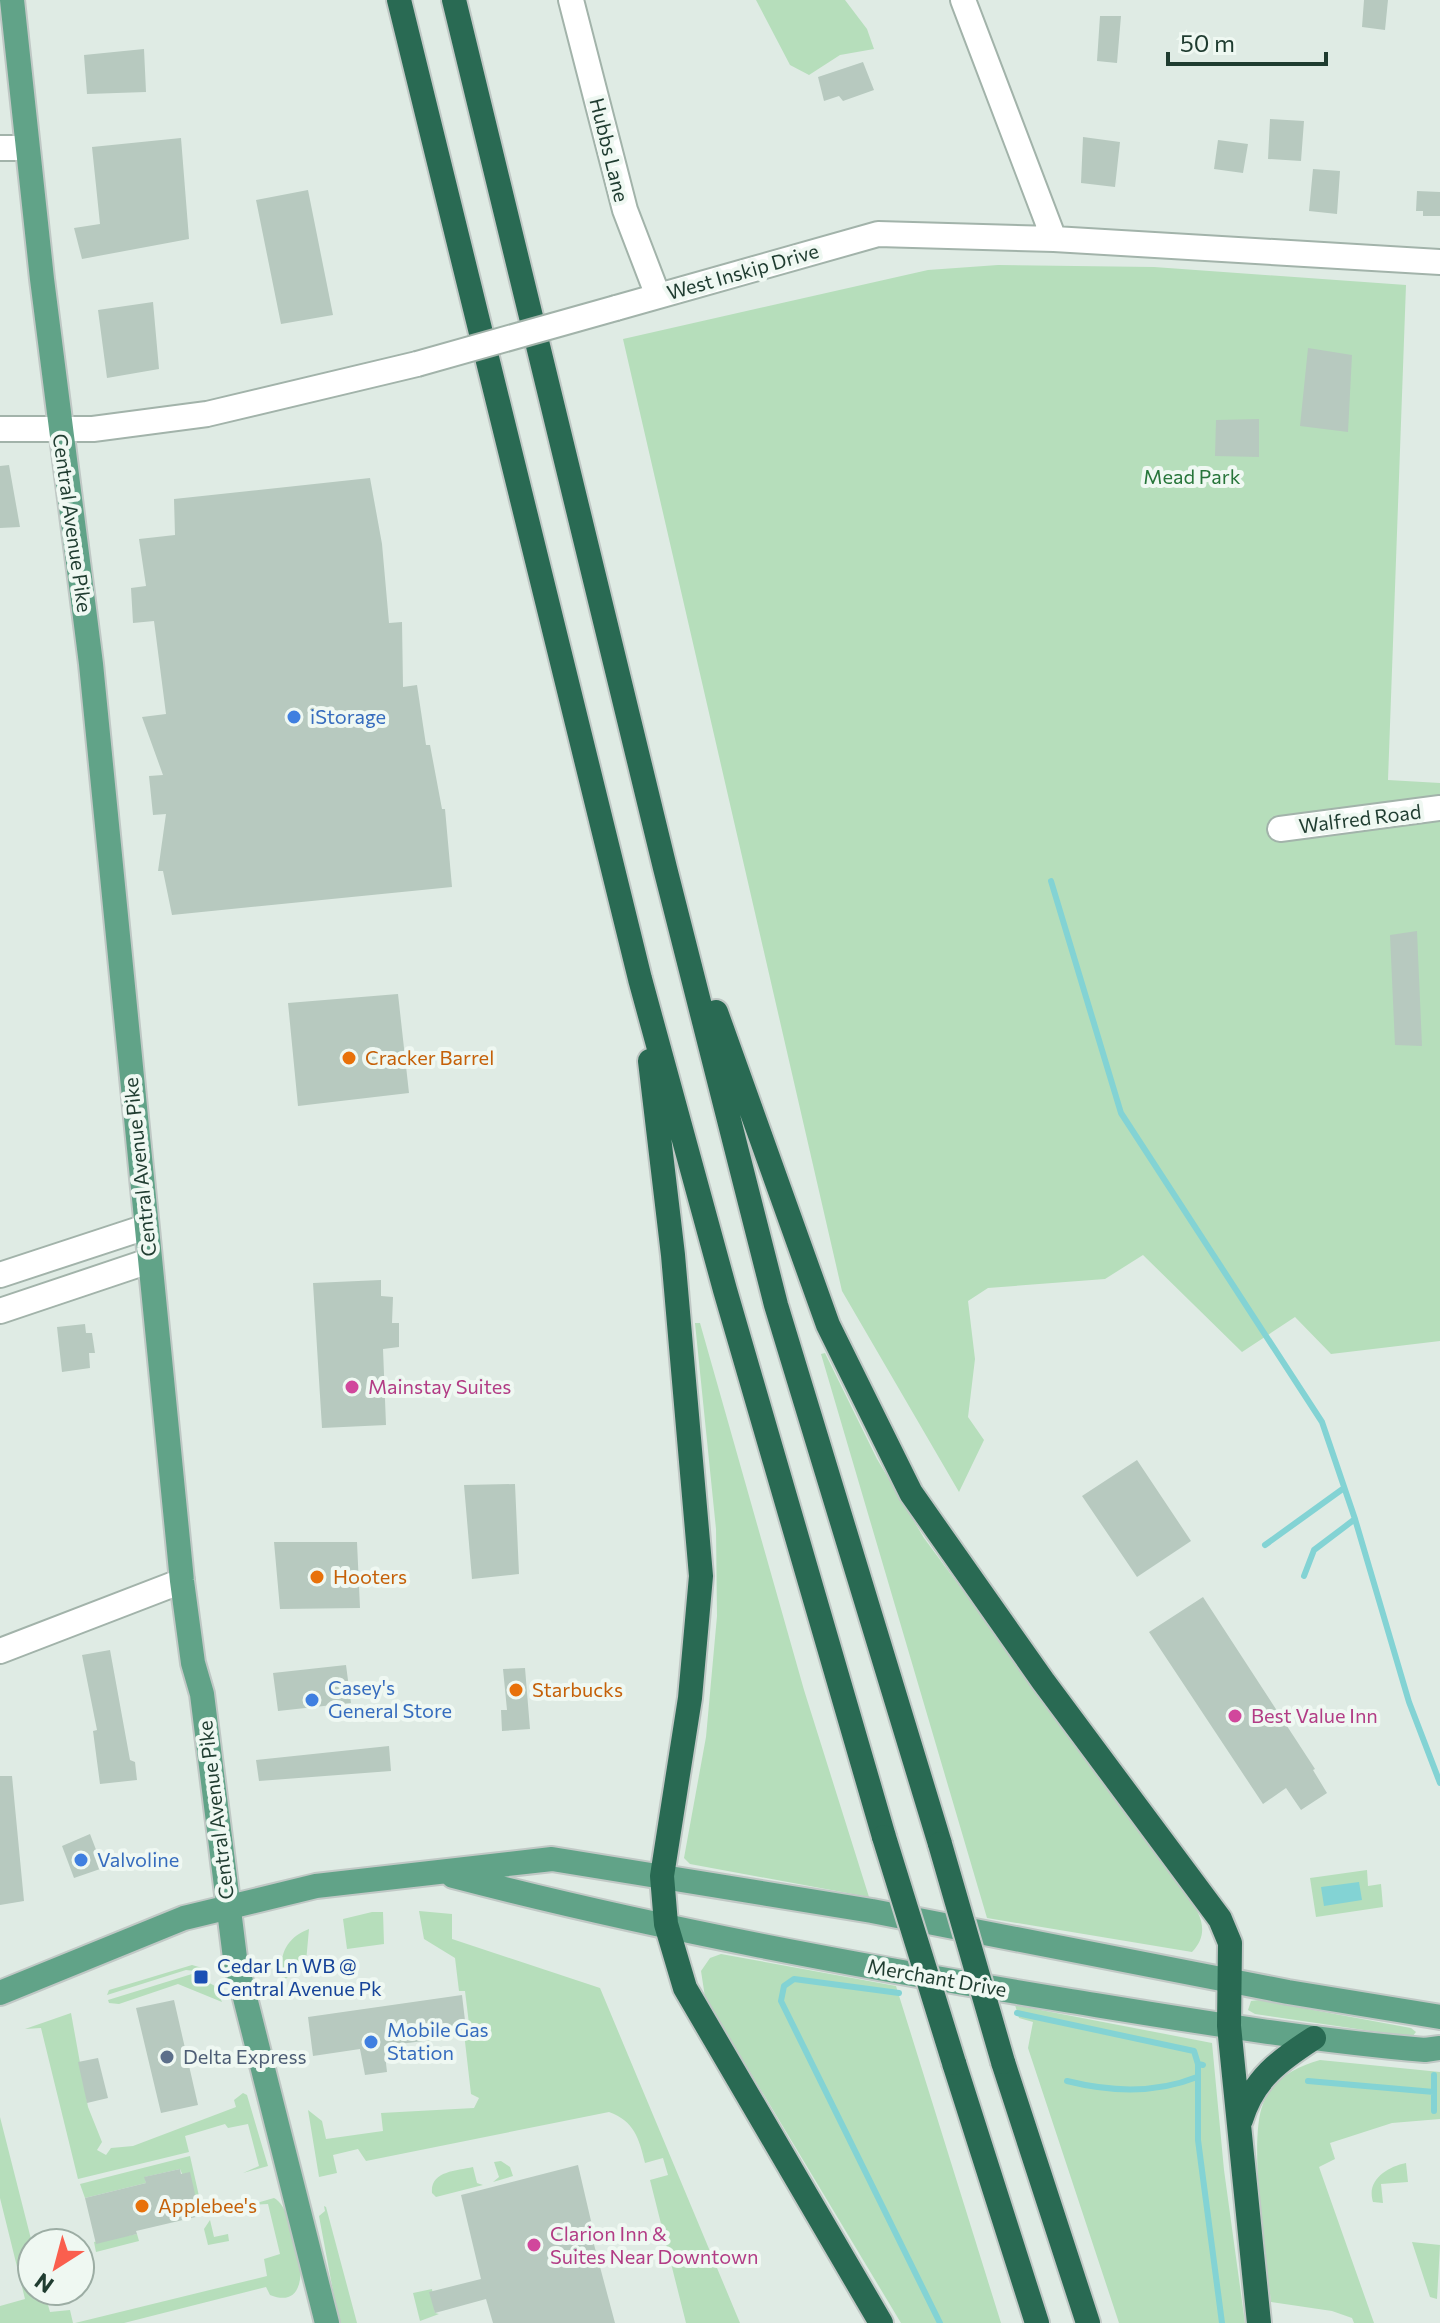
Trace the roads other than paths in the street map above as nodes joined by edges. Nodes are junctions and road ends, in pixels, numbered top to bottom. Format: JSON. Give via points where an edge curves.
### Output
{"nodes":[{"id":1,"x":12,"y":0,"type":"edge"},
{"id":2,"x":399,"y":0,"type":"edge"},
{"id":3,"x":454,"y":0,"type":"edge"},
{"id":4,"x":571,"y":0,"type":"edge"},
{"id":5,"x":963,"y":0,"type":"edge"},
{"id":6,"x":0,"y":148,"type":"edge"},
{"id":7,"x":26,"y":148,"type":"junction"},
{"id":8,"x":1054,"y":239,"type":"junction"},
{"id":9,"x":1440,"y":262,"type":"edge"},
{"id":10,"x":658,"y":296,"type":"junction"},
{"id":11,"x":60,"y":428,"type":"junction"},
{"id":12,"x":0,"y":429,"type":"edge"},
{"id":13,"x":1440,"y":808,"type":"edge"},
{"id":14,"x":1280,"y":829,"type":"dead end"},
{"id":15,"x":665,"y":868,"type":"junction"},
{"id":16,"x":640,"y":979,"type":"junction"},
{"id":17,"x":146,"y":1227,"type":"junction"},
{"id":18,"x":149,"y":1261,"type":"junction"},
{"id":19,"x":0,"y":1275,"type":"edge"},
{"id":20,"x":0,"y":1311,"type":"edge"},
{"id":21,"x":182,"y":1581,"type":"junction"},
{"id":22,"x":0,"y":1651,"type":"edge"},
{"id":23,"x":439,"y":1873,"type":"junction"},
{"id":24,"x":662,"y":1876,"type":"junction"},
{"id":25,"x":228,"y":1909,"type":"junction"},
{"id":26,"x":666,"y":1924,"type":"junction"},
{"id":27,"x":1227,"y":1980,"type":"junction"},
{"id":28,"x":0,"y":1993,"type":"edge"},
{"id":29,"x":1440,"y":2017,"type":"edge"},
{"id":30,"x":1229,"y":2026,"type":"junction"},
{"id":31,"x":1314,"y":2038,"type":"junction"},
{"id":32,"x":1440,"y":2048,"type":"edge"},
{"id":33,"x":1240,"y":2126,"type":"junction"},
{"id":34,"x":327,"y":2323,"type":"edge"},
{"id":35,"x":881,"y":2323,"type":"edge"},
{"id":36,"x":1037,"y":2323,"type":"edge"},
{"id":37,"x":1088,"y":2323,"type":"edge"},
{"id":38,"x":1259,"y":2323,"type":"edge"}],
"edges":[{"from":1,"to":7,"type":"main road","name":"Central Avenue Pike"},
{"from":2,"to":16,"type":"highway"},
{"from":3,"to":15,"type":"highway"},
{"from":4,"to":10,"type":"street","name":"Hubbs Lane","via":[[625,210]]},
{"from":5,"to":8,"type":"street"},
{"from":6,"to":7,"type":"street"},
{"from":7,"to":11,"type":"main road","name":"Central Avenue Pike"},
{"from":8,"to":9,"type":"street","name":"West Inskip Drive"},
{"from":8,"to":10,"type":"street","name":"West Inskip Drive","via":[[878,234]]},
{"from":10,"to":11,"type":"street","name":"West Inskip Drive","bridge":true,"via":[[417,364],[207,414],[93,429]]},
{"from":11,"to":12,"type":"street","name":"West Inskip Drive"},
{"from":11,"to":17,"type":"main road","name":"Central Avenue Pike","via":[[91,664]]},
{"from":13,"to":14,"type":"street","name":"Walfred Road"},
{"from":15,"to":27,"type":"highway","via":[[828,1325],[911,1493],[1220,1919],[1230,1943]]},
{"from":15,"to":37,"type":"highway","bridge":true,"via":[[776,1305],[1003,2062]]},
{"from":16,"to":24,"type":"highway","via":[[673,1255],[701,1576],[690,1698]]},
{"from":16,"to":36,"type":"highway","bridge":true,"via":[[884,1837]]},
{"from":17,"to":18,"type":"main road","name":"Central Avenue Pike"},
{"from":17,"to":19,"type":"street"},
{"from":18,"to":20,"type":"street"},
{"from":18,"to":21,"type":"main road","name":"Central Avenue Pike"},
{"from":21,"to":22,"type":"street"},
{"from":21,"to":25,"type":"main road","name":"Central Avenue Pike"},
{"from":23,"to":24,"type":"main road","name":"Merchant Drive","via":[[552,1859]]},
{"from":23,"to":25,"type":"main road","name":"Merchant Drive","via":[[316,1886]]},
{"from":23,"to":26,"type":"main road","name":"Merchant Drive"},
{"from":24,"to":26,"type":"highway"},
{"from":24,"to":27,"type":"main road","name":"Merchant Drive","via":[[994,1933]]},
{"from":25,"to":28,"type":"main road","name":"Merchant Drive","via":[[184,1918]]},
{"from":25,"to":34,"type":"main road","name":"Central Avenue Pike","via":[[250,2027]]},
{"from":26,"to":30,"type":"main road","name":"Merchant Drive","via":[[893,1970]]},
{"from":26,"to":35,"type":"highway","via":[[685,1988]]},
{"from":27,"to":29,"type":"main road","name":"Merchant Drive"},
{"from":27,"to":30,"type":"highway"},
{"from":30,"to":31,"type":"main road","name":"Merchant Drive"},
{"from":30,"to":33,"type":"highway"},
{"from":31,"to":32,"type":"main road","name":"Merchant Drive"},
{"from":31,"to":33,"type":"highway","via":[[1262,2078]]},
{"from":33,"to":38,"type":"highway"}]}
